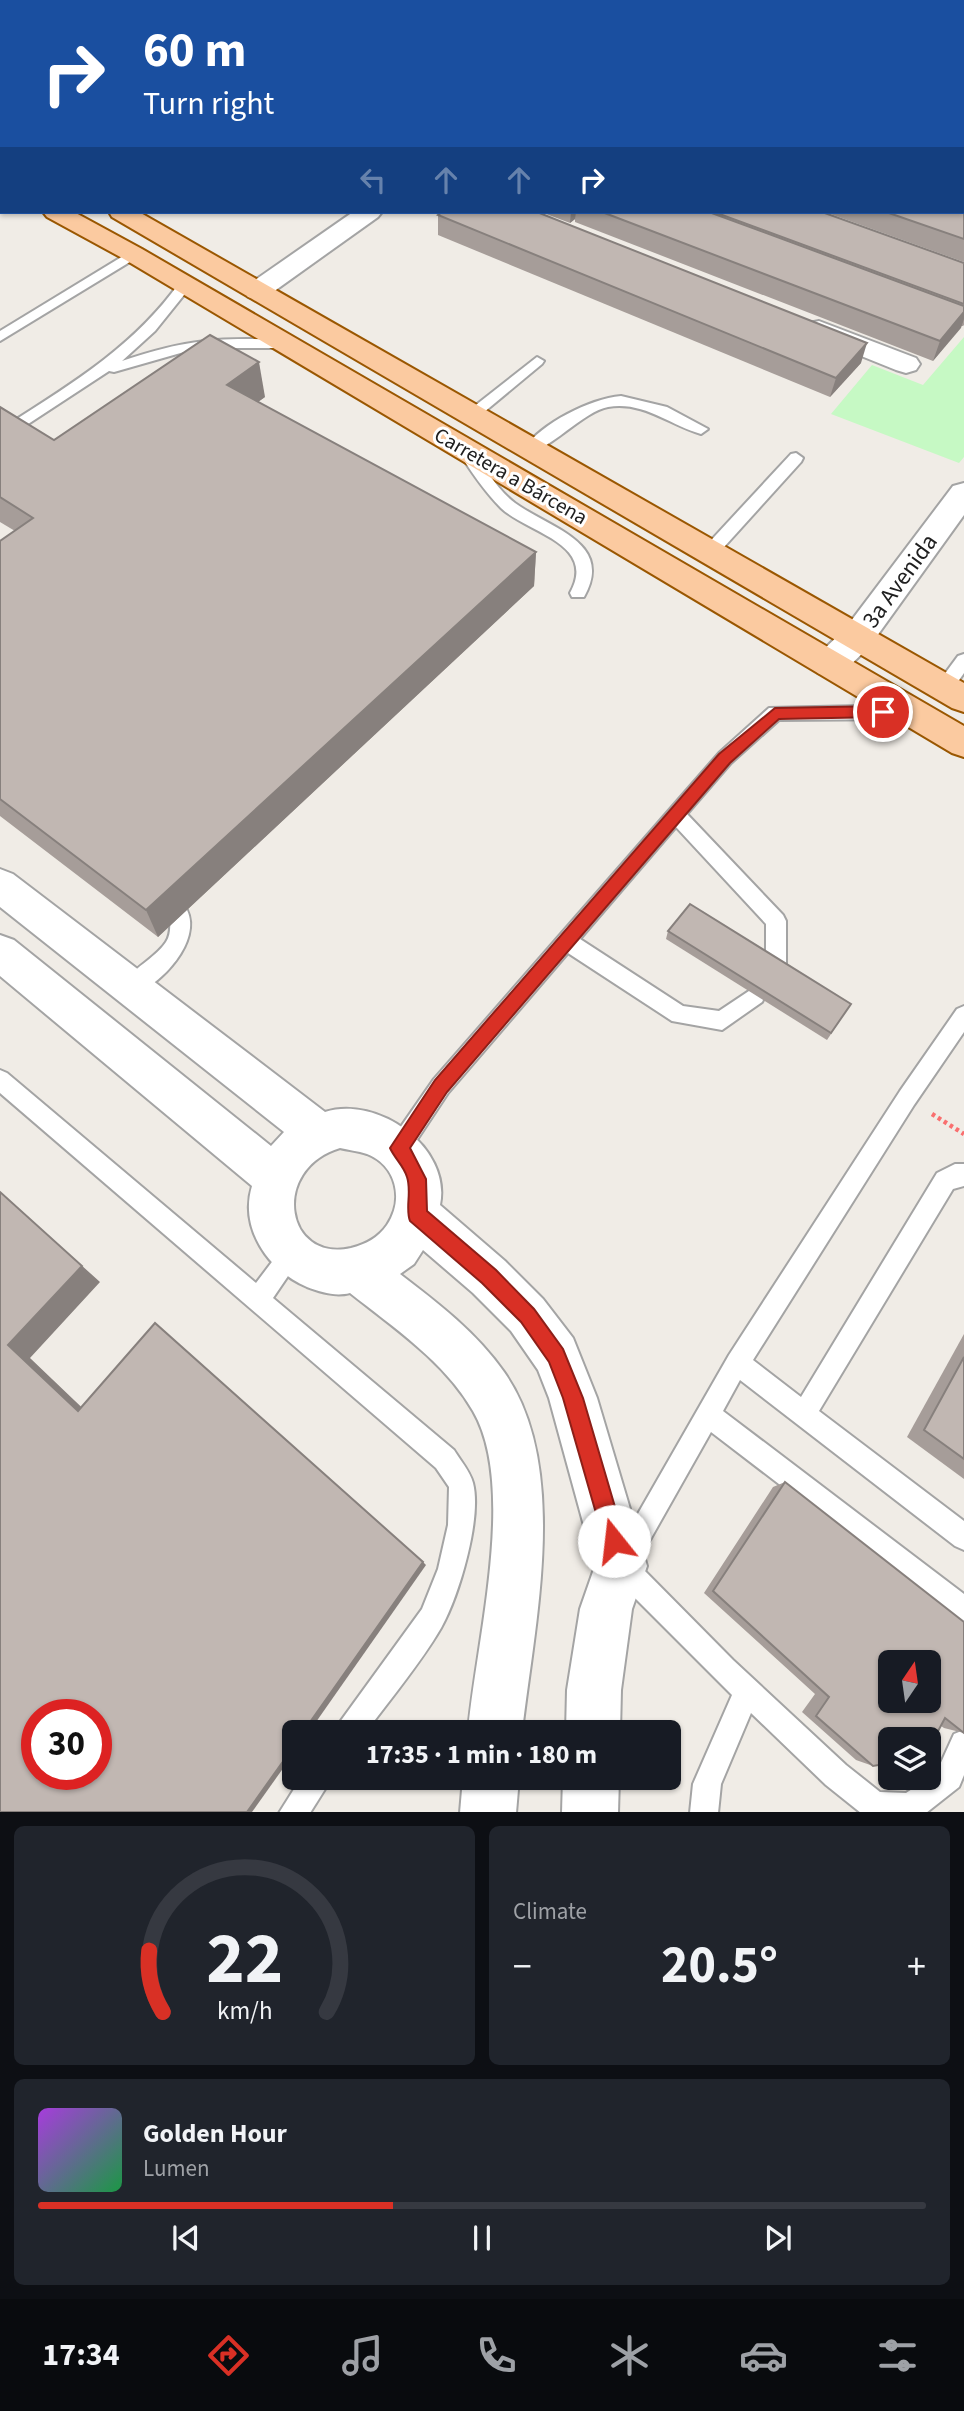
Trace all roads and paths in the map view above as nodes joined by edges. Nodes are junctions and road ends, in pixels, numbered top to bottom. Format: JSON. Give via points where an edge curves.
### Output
{"nodes":[{"id":1,"x":60,"y":214,"type":"edge"},
{"id":2,"x":131,"y":214,"type":"edge"},
{"id":3,"x":366,"y":214,"type":"edge"},
{"id":4,"x":133,"y":254,"type":"junction"},
{"id":5,"x":185,"y":285,"type":"junction"},
{"id":6,"x":257,"y":291,"type":"junction"},
{"id":7,"x":793,"y":319,"type":"edge"},
{"id":8,"x":0,"y":337,"type":"edge"},
{"id":9,"x":286,"y":344,"type":"junction"},
{"id":10,"x":537,"y":361,"type":"dead end"},
{"id":11,"x":906,"y":365,"type":"dead end"},
{"id":12,"x":100,"y":373,"type":"junction"},
{"id":13,"x":472,"y":415,"type":"junction"},
{"id":14,"x":17,"y":425,"type":"edge"},
{"id":15,"x":701,"y":429,"type":"dead end"},
{"id":16,"x":462,"y":448,"type":"junction"},
{"id":17,"x":530,"y":449,"type":"junction"},
{"id":18,"x":796,"y":458,"type":"dead end"},
{"id":19,"x":964,"y":492,"type":"edge"},
{"id":20,"x":709,"y":553,"type":"junction"},
{"id":21,"x":578,"y":593,"type":"dead end"},
{"id":22,"x":857,"y":638,"type":"junction"},
{"id":23,"x":964,"y":660,"type":"edge"},
{"id":24,"x":830,"y":664,"type":"junction"},
{"id":25,"x":954,"y":693,"type":"edge"},
{"id":26,"x":910,"y":712,"type":"junction"},
{"id":27,"x":964,"y":743,"type":"edge"},
{"id":28,"x":676,"y":814,"type":"junction"},
{"id":29,"x":0,"y":885,"type":"edge"},
{"id":30,"x":180,"y":916,"type":"dead end"},
{"id":31,"x":566,"y":941,"type":"junction"},
{"id":32,"x":0,"y":952,"type":"edge"},
{"id":33,"x":776,"y":967,"type":"edge"},
{"id":34,"x":133,"y":986,"type":"junction"},
{"id":35,"x":755,"y":996,"type":"edge"},
{"id":36,"x":964,"y":1015,"type":"edge"},
{"id":37,"x":0,"y":1080,"type":"edge"},
{"id":38,"x":320,"y":1134,"type":"junction"},
{"id":39,"x":399,"y":1148,"type":"junction"},
{"id":40,"x":964,"y":1174,"type":"edge"},
{"id":41,"x":276,"y":1178,"type":"junction"},
{"id":42,"x":417,"y":1215,"type":"junction"},
{"id":43,"x":292,"y":1254,"type":"junction"},
{"id":44,"x":358,"y":1271,"type":"junction"},
{"id":45,"x":257,"y":1300,"type":"junction"},
{"id":46,"x":737,"y":1363,"type":"junction"},
{"id":47,"x":708,"y":1414,"type":"junction"},
{"id":48,"x":804,"y":1415,"type":"junction"},
{"id":49,"x":964,"y":1537,"type":"edge"},
{"id":50,"x":621,"y":1566,"type":"junction"},
{"id":51,"x":964,"y":1610,"type":"edge"},
{"id":52,"x":747,"y":1691,"type":"junction"},
{"id":53,"x":359,"y":1720,"type":"edge"},
{"id":54,"x":497,"y":1720,"type":"edge"},
{"id":55,"x":593,"y":1720,"type":"edge"},
{"id":56,"x":964,"y":1744,"type":"edge"},
{"id":57,"x":309,"y":1790,"type":"edge"},
{"id":58,"x":490,"y":1790,"type":"edge"},
{"id":59,"x":591,"y":1790,"type":"edge"},
{"id":60,"x":874,"y":1809,"type":"edge"},
{"id":61,"x":293,"y":1812,"type":"edge"},
{"id":62,"x":488,"y":1812,"type":"edge"},
{"id":63,"x":590,"y":1812,"type":"edge"},
{"id":64,"x":704,"y":1812,"type":"edge"}],
"edges":[{"from":1,"to":4,"type":"main road","name":"Carretera a Bárcena"},
{"from":2,"to":6,"type":"main road","name":"Carretera a Bárcena"},
{"from":3,"to":6,"type":"street"},
{"from":4,"to":5,"type":"main road","name":"Carretera a Bárcena"},
{"from":4,"to":8,"type":"lane"},
{"from":5,"to":9,"type":"main road","name":"Carretera a Bárcena"},
{"from":5,"to":12,"type":"lane","via":[[152,329]]},
{"from":6,"to":13,"type":"main road","name":"Carretera a Bárcena"},
{"from":7,"to":11,"type":"street"},
{"from":9,"to":12,"type":"lane","via":[[196,344]]},
{"from":9,"to":16,"type":"main road","name":"Carretera a Bárcena"},
{"from":10,"to":13,"type":"lane"},
{"from":12,"to":14,"type":"lane"},
{"from":13,"to":17,"type":"main road","name":"Carretera a Bárcena"},
{"from":15,"to":17,"type":"lane","via":[[655,407],[614,401],[591,406]]},
{"from":16,"to":21,"type":"lane","via":[[507,505],[575,547],[586,575]]},
{"from":16,"to":24,"type":"main road","name":"Carretera a Bárcena"},
{"from":17,"to":20,"type":"main road","name":"Carretera a Bárcena"},
{"from":18,"to":20,"type":"lane"},
{"from":19,"to":22,"type":"street","name":"3a Avenida"},
{"from":20,"to":22,"type":"main road","name":"Carretera a Bárcena"},
{"from":22,"to":24,"type":"street","name":"3a Avenida"},
{"from":22,"to":25,"type":"main road","name":"Carretera a Bárcena"},
{"from":23,"to":25,"type":"lane"},
{"from":24,"to":26,"type":"main road","name":"Carretera a Bárcena"},
{"from":26,"to":27,"type":"main road","name":"Carretera a Bárcena"},
{"from":26,"to":28,"type":"lane","via":[[775,713],[725,758]]},
{"from":28,"to":31,"type":"lane"},
{"from":28,"to":33,"type":"lane","via":[[776,921]]},
{"from":29,"to":34,"type":"street"},
{"from":30,"to":34,"type":"lane","via":[[179,941],[170,955]]},
{"from":31,"to":35,"type":"lane","via":[[680,1016],[722,1021]]},
{"from":31,"to":39,"type":"lane","via":[[441,1086]]},
{"from":32,"to":41,"type":"street"},
{"from":34,"to":38,"type":"street"},
{"from":36,"to":46,"type":"lane"},
{"from":37,"to":45,"type":"lane"},
{"from":38,"to":39,"type":"street","via":[[340,1128],[362,1129]]},
{"from":38,"to":41,"type":"street","via":[[301,1145]]},
{"from":39,"to":42,"type":"street","via":[[417,1179]]},
{"from":40,"to":48,"type":"lane","via":[[945,1181]]},
{"from":41,"to":43,"type":"street","via":[[272,1219]]},
{"from":42,"to":44,"type":"street","via":[[396,1251]]},
{"from":42,"to":50,"type":"street","via":[[527,1315],[556,1356],[573,1398]]},
{"from":43,"to":44,"type":"street","via":[[311,1267]]},
{"from":43,"to":45,"type":"lane"},
{"from":44,"to":54,"type":"street","via":[[442,1337],[499,1411],[517,1488],[514,1583]]},
{"from":45,"to":53,"type":"lane","via":[[445,1459],[461,1484],[461,1525],[451,1569],[432,1618]]},
{"from":46,"to":47,"type":"lane"},
{"from":46,"to":48,"type":"lane"},
{"from":47,"to":50,"type":"lane"},
{"from":47,"to":51,"type":"lane"},
{"from":48,"to":49,"type":"lane"},
{"from":50,"to":52,"type":"lane"},
{"from":50,"to":55,"type":"street","via":[[606,1609]]},
{"from":52,"to":60,"type":"lane"},
{"from":52,"to":64,"type":"lane","via":[[707,1784]]},
{"from":56,"to":60,"type":"lane","via":[[950,1777],[911,1807]]},
{"from":57,"to":61,"type":"lane"},
{"from":58,"to":62,"type":"street"},
{"from":59,"to":63,"type":"street"}]}
